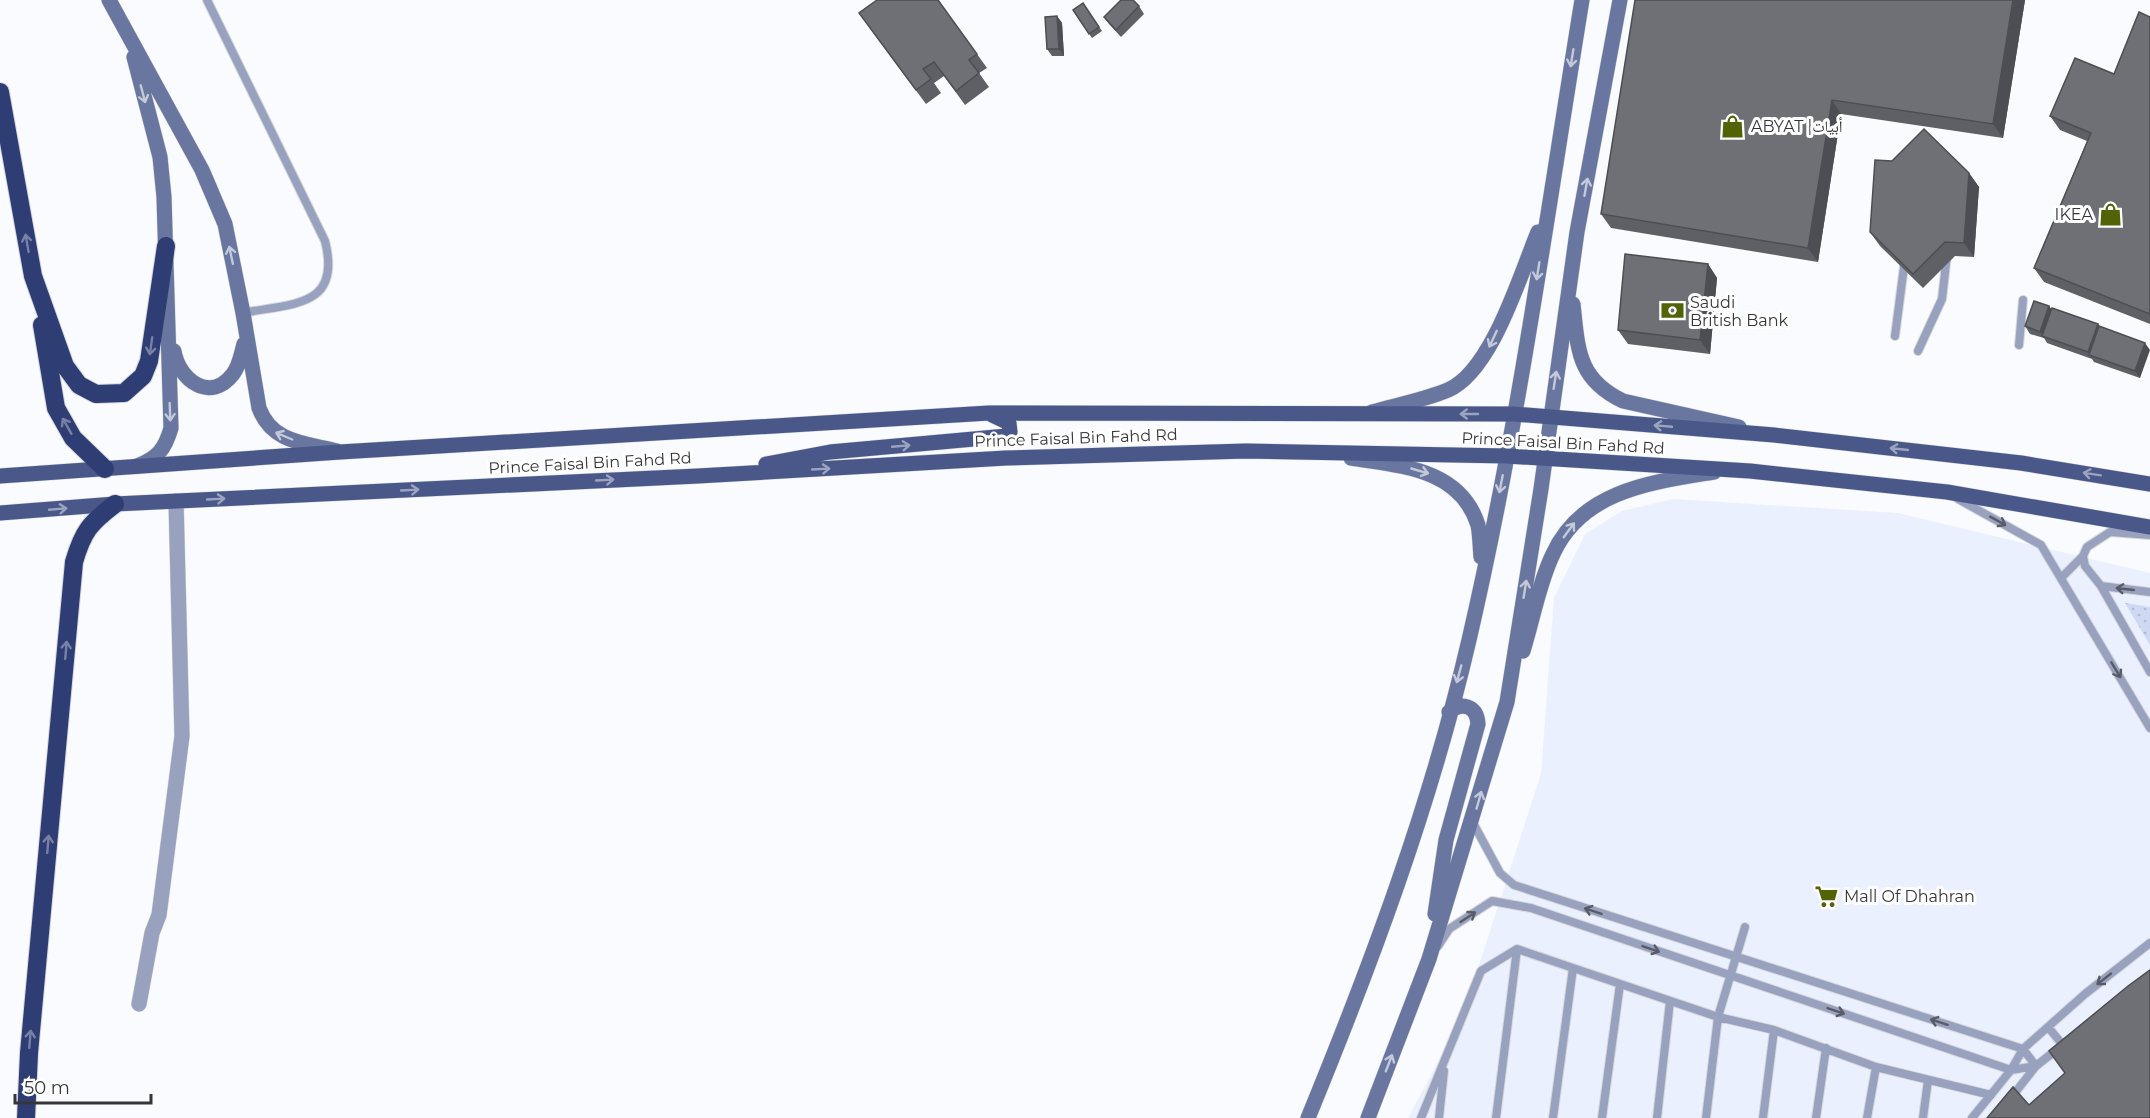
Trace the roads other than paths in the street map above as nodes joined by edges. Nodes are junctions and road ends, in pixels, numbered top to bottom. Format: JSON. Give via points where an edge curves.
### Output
{"nodes":[{"id":1,"x":109,"y":0,"type":"edge"},
{"id":2,"x":207,"y":0,"type":"edge"},
{"id":3,"x":1582,"y":0,"type":"edge"},
{"id":4,"x":1620,"y":0,"type":"edge"},
{"id":5,"x":128,"y":37,"type":"junction"},
{"id":6,"x":0,"y":93,"type":"edge"},
{"id":7,"x":1548,"y":207,"type":"junction"},
{"id":8,"x":1949,"y":240,"type":"edge"},
{"id":9,"x":1907,"y":244,"type":"edge"},
{"id":10,"x":166,"y":246,"type":"junction"},
{"id":11,"x":33,"y":276,"type":"junction"},
{"id":12,"x":1570,"y":283,"type":"junction"},
{"id":13,"x":2023,"y":300,"type":"dead end"},
{"id":14,"x":243,"y":313,"type":"junction"},
{"id":15,"x":168,"y":316,"type":"junction"},
{"id":16,"x":1895,"y":336,"type":"dead end"},
{"id":17,"x":245,"y":337,"type":"junction"},
{"id":18,"x":2019,"y":345,"type":"dead end"},
{"id":19,"x":1918,"y":351,"type":"dead end"},
{"id":20,"x":989,"y":413,"type":"junction"},
{"id":21,"x":1366,"y":413,"type":"junction"},
{"id":22,"x":1514,"y":414,"type":"junction"},
{"id":23,"x":1550,"y":416,"type":"junction"},
{"id":24,"x":1774,"y":435,"type":"junction"},
{"id":25,"x":340,"y":452,"type":"junction"},
{"id":26,"x":1321,"y":452,"type":"junction"},
{"id":27,"x":1507,"y":456,"type":"junction"},
{"id":28,"x":1545,"y":459,"type":"junction"},
{"id":29,"x":136,"y":466,"type":"junction"},
{"id":30,"x":105,"y":469,"type":"junction"},
{"id":31,"x":1726,"y":470,"type":"junction"},
{"id":32,"x":0,"y":476,"type":"edge"},
{"id":33,"x":698,"y":476,"type":"junction"},
{"id":34,"x":2150,"y":484,"type":"edge"},
{"id":35,"x":1947,"y":492,"type":"junction"},
{"id":36,"x":176,"y":501,"type":"junction"},
{"id":37,"x":115,"y":504,"type":"junction"},
{"id":38,"x":0,"y":513,"type":"edge"},
{"id":39,"x":2150,"y":527,"type":"edge"},
{"id":40,"x":2150,"y":535,"type":"edge"},
{"id":41,"x":2084,"y":556,"type":"junction"},
{"id":42,"x":1483,"y":574,"type":"junction"},
{"id":43,"x":2061,"y":578,"type":"junction"},
{"id":44,"x":2101,"y":586,"type":"junction"},
{"id":45,"x":2150,"y":592,"type":"edge"},
{"id":46,"x":2150,"y":672,"type":"edge"},
{"id":47,"x":1507,"y":702,"type":"junction"},
{"id":48,"x":1449,"y":712,"type":"junction"},
{"id":49,"x":2150,"y":728,"type":"edge"},
{"id":50,"x":1472,"y":821,"type":"junction"},
{"id":51,"x":1744,"y":927,"type":"dead end"},
{"id":52,"x":2150,"y":944,"type":"edge"},
{"id":53,"x":1517,"y":949,"type":"junction"},
{"id":54,"x":1737,"y":957,"type":"junction"},
{"id":55,"x":1429,"y":959,"type":"junction"},
{"id":56,"x":1573,"y":968,"type":"junction"},
{"id":57,"x":1728,"y":975,"type":"junction"},
{"id":58,"x":1620,"y":984,"type":"junction"},
{"id":59,"x":1670,"y":1001,"type":"junction"},
{"id":60,"x":139,"y":1004,"type":"dead end"},
{"id":61,"x":1718,"y":1017,"type":"junction"},
{"id":62,"x":2048,"y":1027,"type":"junction"},
{"id":63,"x":1774,"y":1030,"type":"junction"},
{"id":64,"x":2071,"y":1037,"type":"edge"},
{"id":65,"x":2062,"y":1044,"type":"junction"},
{"id":66,"x":1826,"y":1048,"type":"junction"},
{"id":67,"x":2023,"y":1049,"type":"junction"},
{"id":68,"x":1445,"y":1059,"type":"junction"},
{"id":69,"x":2036,"y":1066,"type":"junction"},
{"id":70,"x":1876,"y":1067,"type":"junction"},
{"id":71,"x":2011,"y":1070,"type":"junction"},
{"id":72,"x":1928,"y":1080,"type":"junction"},
{"id":73,"x":1991,"y":1095,"type":"junction"},
{"id":74,"x":2001,"y":1109,"type":"edge"},
{"id":75,"x":26,"y":1118,"type":"edge"},
{"id":76,"x":1308,"y":1118,"type":"edge"},
{"id":77,"x":1368,"y":1118,"type":"edge"},
{"id":78,"x":1421,"y":1118,"type":"edge"},
{"id":79,"x":1438,"y":1118,"type":"edge"},
{"id":80,"x":1496,"y":1118,"type":"edge"},
{"id":81,"x":1553,"y":1118,"type":"edge"},
{"id":82,"x":1602,"y":1118,"type":"edge"},
{"id":83,"x":1657,"y":1118,"type":"edge"},
{"id":84,"x":1706,"y":1118,"type":"edge"},
{"id":85,"x":1763,"y":1118,"type":"edge"},
{"id":86,"x":1816,"y":1118,"type":"edge"},
{"id":87,"x":1867,"y":1118,"type":"edge"},
{"id":88,"x":1923,"y":1118,"type":"edge"},
{"id":89,"x":1972,"y":1118,"type":"edge"}],
"edges":[{"from":1,"to":5,"type":"street"},
{"from":2,"to":14,"type":"lane","via":[[329,256],[326,284],[310,300]]},
{"from":3,"to":7,"type":"street","one_way":true},
{"from":12,"to":4,"type":"street","one_way":true},
{"from":5,"to":10,"type":"street","one_way":true,"via":[[160,157]]},
{"from":14,"to":5,"type":"street","one_way":true,"via":[[225,224],[202,170]]},
{"from":11,"to":6,"type":"highway","one_way":true},
{"from":7,"to":21,"type":"street","one_way":true,"via":[[1492,342],[1469,376],[1448,390]]},
{"from":7,"to":22,"type":"street","one_way":true},
{"from":8,"to":19,"type":"lane","via":[[1942,299]]},
{"from":9,"to":16,"type":"lane"},
{"from":10,"to":11,"type":"highway","one_way":true,"via":[[149,362],[143,376],[124,393],[96,394],[79,385],[65,366]]},
{"from":10,"to":15,"type":"street"},
{"from":30,"to":11,"type":"highway","one_way":true,"via":[[74,438],[56,408]]},
{"from":23,"to":12,"type":"street","one_way":true},
{"from":12,"to":24,"type":"street","via":[[1579,356],[1608,394],[1623,401]]},
{"from":13,"to":18,"type":"lane"},
{"from":14,"to":17,"type":"street"},
{"from":15,"to":17,"type":"street","via":[[176,363],[182,375],[204,386],[226,382],[233,375]]},
{"from":15,"to":29,"type":"street","one_way":true,"via":[[171,428],[158,456]]},
{"from":25,"to":17,"type":"street","one_way":true,"via":[[283,437],[270,429],[259,408]]},
{"from":20,"to":21,"type":"main road","name":"Prince Faisal Bin Fahd Rd"},
{"from":20,"to":25,"type":"main road","name":"Prince Faisal Bin Fahd Rd"},
{"from":33,"to":20,"type":"main road","one_way":true,"via":[[830,452],[1000,437],[1011,432],[1009,423]]},
{"from":22,"to":21,"type":"main road","name":"Prince Faisal Bin Fahd Rd","one_way":true},
{"from":22,"to":23,"type":"main road","name":"Prince Faisal Bin Fahd Rd"},
{"from":22,"to":27,"type":"street"},
{"from":24,"to":23,"type":"main road","name":"Prince Faisal Bin Fahd Rd","one_way":true},
{"from":23,"to":28,"type":"street"},
{"from":34,"to":24,"type":"main road","name":"Prince Faisal Bin Fahd Rd","one_way":true,"via":[[2021,463]]},
{"from":25,"to":29,"type":"main road","name":"Prince Faisal Bin Fahd Rd"},
{"from":26,"to":27,"type":"main road","name":"Prince Faisal Bin Fahd Rd"},
{"from":33,"to":26,"type":"main road","name":"Prince Faisal Bin Fahd Rd","one_way":true,"via":[[1006,458]]},
{"from":26,"to":42,"type":"street","one_way":true,"via":[[1423,470],[1459,492],[1478,525]]},
{"from":27,"to":28,"type":"main road","name":"Prince Faisal Bin Fahd Rd"},
{"from":27,"to":42,"type":"street","one_way":true},
{"from":28,"to":31,"type":"main road","name":"Prince Faisal Bin Fahd Rd"},
{"from":47,"to":28,"type":"street","one_way":true},
{"from":29,"to":30,"type":"main road","name":"Prince Faisal Bin Fahd Rd"},
{"from":30,"to":32,"type":"main road","name":"Prince Faisal Bin Fahd Rd"},
{"from":31,"to":35,"type":"main road","name":"Prince Faisal Bin Fahd Rd"},
{"from":47,"to":31,"type":"street","one_way":true,"via":[[1553,553],[1574,523],[1598,502],[1625,490]]},
{"from":36,"to":33,"type":"main road","name":"Prince Faisal Bin Fahd Rd","one_way":true},
{"from":35,"to":39,"type":"main road","name":"Prince Faisal Bin Fahd Rd"},
{"from":35,"to":43,"type":"lane","one_way":true,"via":[[2042,545]]},
{"from":36,"to":37,"type":"main road","name":"Prince Faisal Bin Fahd Rd"},
{"from":36,"to":60,"type":"street","via":[[182,736],[159,915]]},
{"from":38,"to":37,"type":"main road","name":"Prince Faisal Bin Fahd Rd","one_way":true},
{"from":75,"to":37,"type":"highway","one_way":true,"via":[[28,1053],[74,562],[83,533]]},
{"from":40,"to":41,"type":"lane","via":[[2110,532],[2087,547]]},
{"from":41,"to":43,"type":"lane"},
{"from":41,"to":44,"type":"lane","via":[[2085,566]]},
{"from":42,"to":48,"type":"street","one_way":true},
{"from":43,"to":49,"type":"lane","one_way":true},
{"from":45,"to":44,"type":"lane","one_way":true},
{"from":44,"to":46,"type":"lane"},
{"from":50,"to":47,"type":"street","one_way":true},
{"from":48,"to":55,"type":"street","via":[[1469,706],[1478,724],[1446,840]]},
{"from":48,"to":76,"type":"street","via":[[1399,883],[1364,982]]},
{"from":54,"to":50,"type":"lane","one_way":true,"via":[[1514,885],[1500,873]]},
{"from":50,"to":55,"type":"street"},
{"from":51,"to":54,"type":"lane"},
{"from":52,"to":62,"type":"lane","one_way":true},
{"from":53,"to":56,"type":"lane"},
{"from":53,"to":68,"type":"lane","via":[[1481,971]]},
{"from":53,"to":80,"type":"lane"},
{"from":54,"to":57,"type":"lane"},
{"from":67,"to":54,"type":"lane","one_way":true},
{"from":55,"to":57,"type":"lane","one_way":true,"via":[[1449,929],[1492,901],[1531,908]]},
{"from":77,"to":55,"type":"street","one_way":true},
{"from":56,"to":58,"type":"lane"},
{"from":56,"to":81,"type":"lane"},
{"from":57,"to":61,"type":"lane"},
{"from":57,"to":71,"type":"lane","one_way":true},
{"from":58,"to":59,"type":"lane"},
{"from":58,"to":82,"type":"lane"},
{"from":59,"to":61,"type":"lane"},
{"from":59,"to":83,"type":"lane"},
{"from":61,"to":63,"type":"lane"},
{"from":61,"to":84,"type":"lane"},
{"from":62,"to":65,"type":"lane"},
{"from":62,"to":67,"type":"lane"},
{"from":63,"to":66,"type":"lane"},
{"from":63,"to":85,"type":"lane"},
{"from":64,"to":65,"type":"lane"},
{"from":65,"to":69,"type":"lane"},
{"from":66,"to":70,"type":"lane"},
{"from":66,"to":86,"type":"lane"},
{"from":67,"to":69,"type":"lane"},
{"from":67,"to":71,"type":"lane"},
{"from":68,"to":78,"type":"lane"},
{"from":68,"to":79,"type":"lane"},
{"from":69,"to":71,"type":"lane"},
{"from":69,"to":74,"type":"lane"},
{"from":70,"to":72,"type":"lane"},
{"from":70,"to":87,"type":"lane"},
{"from":71,"to":73,"type":"lane"},
{"from":72,"to":73,"type":"lane"},
{"from":72,"to":88,"type":"lane"},
{"from":73,"to":89,"type":"lane"}]}
